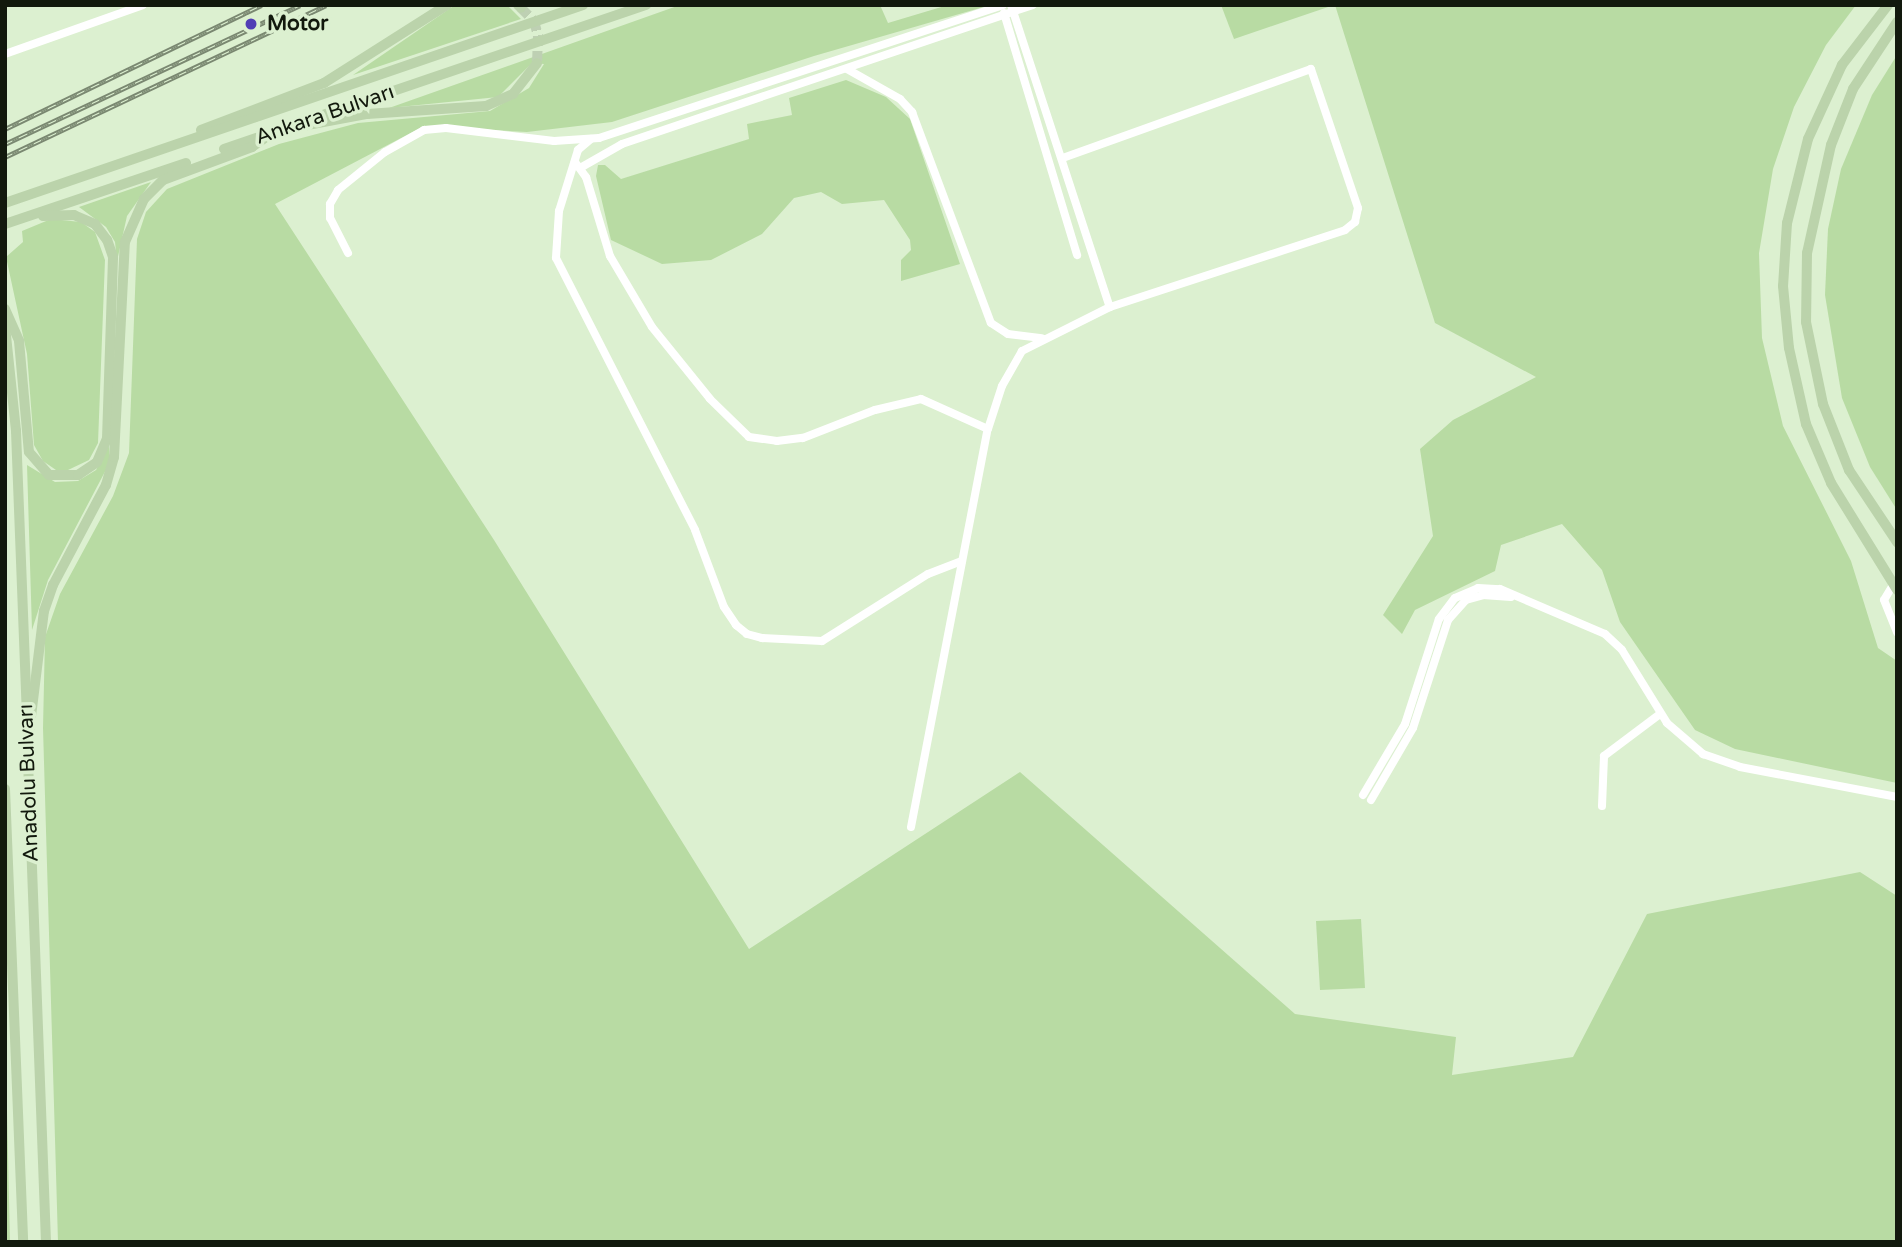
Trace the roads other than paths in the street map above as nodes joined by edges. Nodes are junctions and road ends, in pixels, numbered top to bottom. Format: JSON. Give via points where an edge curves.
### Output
{"nodes":[{"id":1,"x":143,"y":5,"type":"edge"},
{"id":2,"x":447,"y":5,"type":"edge"},
{"id":3,"x":583,"y":5,"type":"edge"},
{"id":4,"x":646,"y":5,"type":"edge"},
{"id":5,"x":1032,"y":5,"type":"edge"},
{"id":6,"x":1888,"y":5,"type":"edge"},
{"id":7,"x":1002,"y":6,"type":"edge"},
{"id":8,"x":1013,"y":9,"type":"edge"},
{"id":9,"x":1004,"y":15,"type":"junction"},
{"id":10,"x":1897,"y":22,"type":"edge"},
{"id":11,"x":5,"y":54,"type":"edge"},
{"id":12,"x":537,"y":63,"type":"tunnel mouth"},
{"id":13,"x":847,"y":69,"type":"junction"},
{"id":14,"x":275,"y":131,"type":"junction"},
{"id":15,"x":591,"y":139,"type":"junction"},
{"id":16,"x":172,"y":145,"type":"junction"},
{"id":17,"x":1063,"y":158,"type":"junction"},
{"id":18,"x":577,"y":165,"type":"junction"},
{"id":19,"x":5,"y":203,"type":"edge"},
{"id":20,"x":26,"y":217,"type":"junction"},
{"id":21,"x":5,"y":224,"type":"edge"},
{"id":22,"x":348,"y":253,"type":"dead end"},
{"id":23,"x":1077,"y":255,"type":"dead end"},
{"id":24,"x":1111,"y":307,"type":"junction"},
{"id":25,"x":5,"y":309,"type":"edge"},
{"id":26,"x":5,"y":326,"type":"edge"},
{"id":27,"x":1042,"y":338,"type":"junction"},
{"id":28,"x":988,"y":429,"type":"junction"},
{"id":29,"x":1897,"y":542,"type":"edge"},
{"id":30,"x":962,"y":561,"type":"junction"},
{"id":31,"x":1895,"y":586,"type":"edge"},
{"id":32,"x":1896,"y":631,"type":"edge"},
{"id":33,"x":1660,"y":714,"type":"junction"},
{"id":34,"x":27,"y":741,"type":"junction"},
{"id":35,"x":5,"y":789,"type":"edge"},
{"id":36,"x":1367,"y":797,"type":"dead end"},
{"id":37,"x":1897,"y":797,"type":"edge"},
{"id":38,"x":1602,"y":806,"type":"dead end"},
{"id":39,"x":911,"y":827,"type":"dead end"},
{"id":40,"x":8,"y":898,"type":"edge"},
{"id":41,"x":23,"y":1242,"type":"edge"},
{"id":42,"x":46,"y":1242,"type":"edge"}],
"edges":[{"from":1,"to":11,"type":"street"},
{"from":2,"to":16,"type":"main road","via":[[331,79],[214,122]]},
{"from":3,"to":16,"type":"main road","name":"Ankara Bulvarı"},
{"from":4,"to":14,"type":"main road","name":"Ankara Bulvarı"},
{"from":5,"to":8,"type":"street"},
{"from":6,"to":31,"type":"main road","via":[[1842,65],[1808,139],[1787,223],[1783,286],[1789,348],[1806,424],[1831,483]]},
{"from":7,"to":9,"type":"street"},
{"from":7,"to":15,"type":"street"},
{"from":8,"to":9,"type":"street"},
{"from":8,"to":17,"type":"street"},
{"from":9,"to":13,"type":"street"},
{"from":9,"to":23,"type":"street"},
{"from":10,"to":29,"type":"main road","via":[[1853,89],[1830,145],[1807,253],[1806,321],[1823,404],[1849,470]]},
{"from":12,"to":14,"type":"main road","via":[[513,94],[486,107],[368,114]]},
{"from":13,"to":18,"type":"street","via":[[622,144]]},
{"from":13,"to":27,"type":"street","via":[[900,99],[912,112],[991,323],[1008,334]]},
{"from":14,"to":20,"type":"main road","name":"Ankara Bulvarı"},
{"from":14,"to":34,"type":"main road","via":[[251,148],[163,180],[130,223],[123,262],[114,457],[106,485],[44,611]]},
{"from":15,"to":18,"type":"street","via":[[578,150]]},
{"from":15,"to":22,"type":"street","via":[[554,142],[446,128],[424,130],[385,152],[338,190],[330,204],[330,218]]},
{"from":16,"to":19,"type":"main road","name":"Ankara Bulvarı"},
{"from":17,"to":24,"type":"street"},
{"from":17,"to":24,"type":"street","via":[[1311,69],[1358,208],[1355,222],[1345,230]]},
{"from":18,"to":28,"type":"street","via":[[610,257],[652,327],[710,399],[749,437],[803,438],[875,410],[921,399]]},
{"from":18,"to":30,"type":"street","via":[[559,211],[556,258],[695,530],[724,607],[736,625],[762,638],[822,641],[928,573]]},
{"from":20,"to":21,"type":"main road","name":"Ankara Bulvarı"},
{"from":20,"to":25,"type":"main road","via":[[83,217],[102,231],[113,257],[107,439],[97,461],[78,475],[50,474],[29,452],[19,341]]},
{"from":24,"to":27,"type":"street"},
{"from":26,"to":34,"type":"main road","name":"Anadolu Bulvarı","via":[[16,431]]},
{"from":27,"to":28,"type":"street","via":[[1022,351],[1002,386]]},
{"from":28,"to":30,"type":"street"},
{"from":30,"to":39,"type":"street"},
{"from":31,"to":32,"type":"street","via":[[1884,600]]},
{"from":33,"to":36,"type":"street","via":[[1622,650],[1605,634],[1500,589],[1478,588],[1447,607],[1427,648],[1405,724]]},
{"from":33,"to":37,"type":"street","via":[[1681,739],[1716,760]]},
{"from":33,"to":38,"type":"street","via":[[1604,756]]},
{"from":34,"to":42,"type":"main road","name":"Anadolu Bulvarı"},
{"from":35,"to":40,"type":"main road","name":"Anadolu Bulvarı"},
{"from":40,"to":41,"type":"main road","name":"Anadolu Bulvarı"}]}
